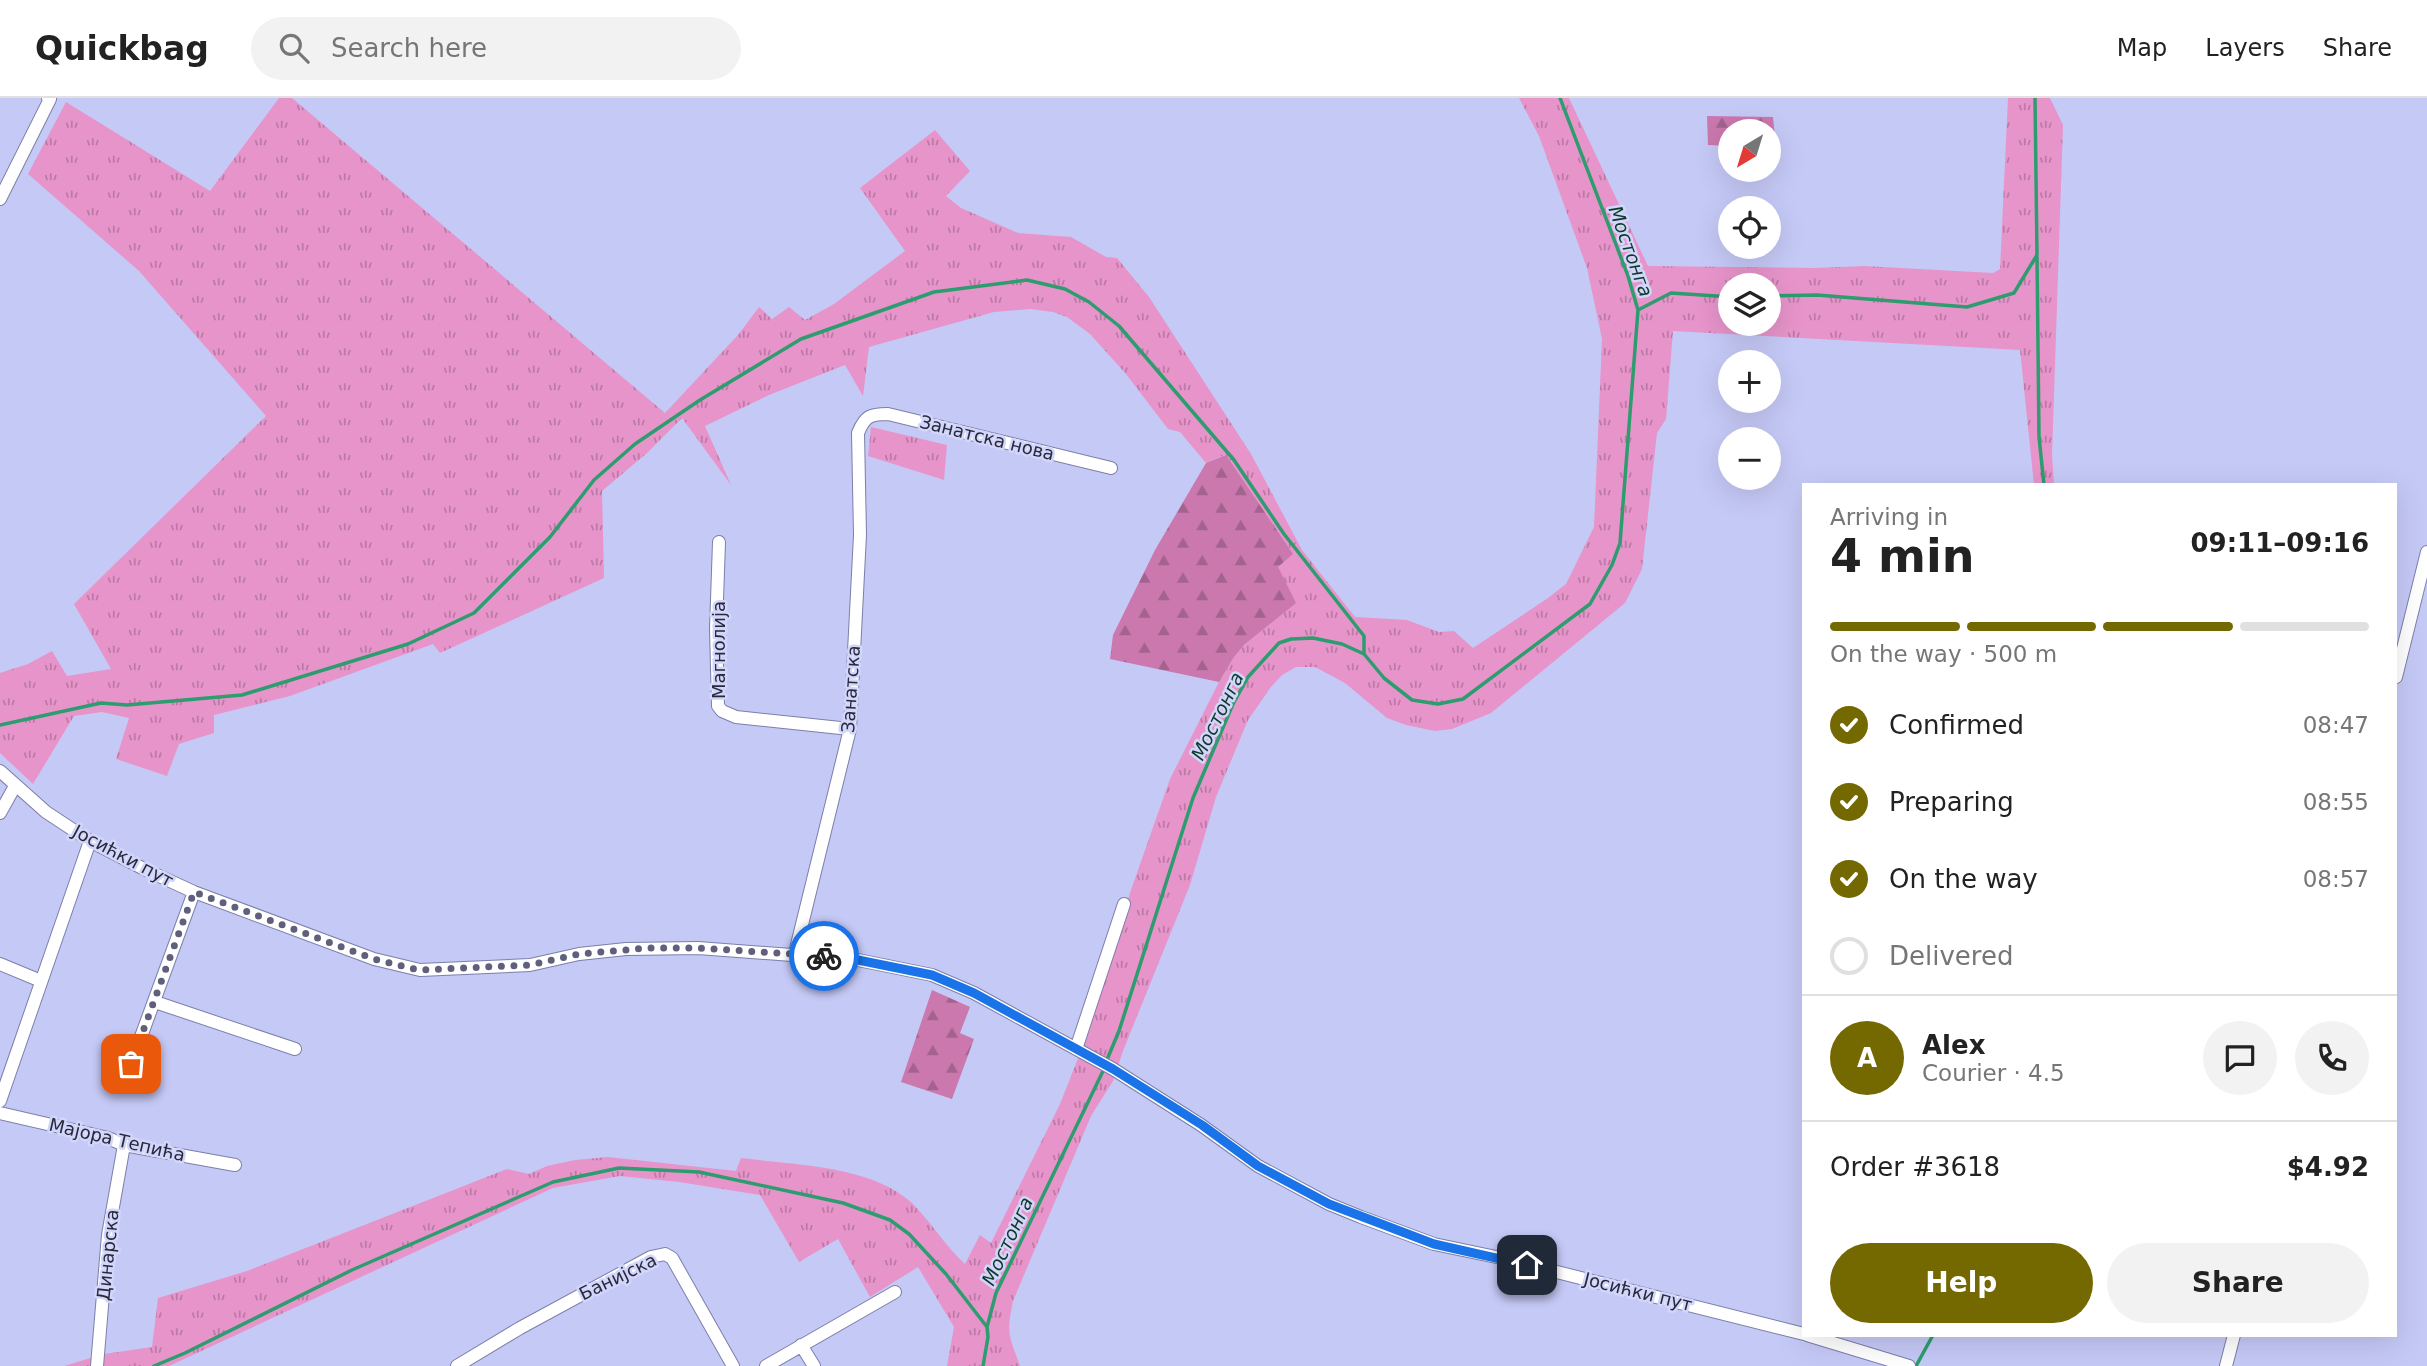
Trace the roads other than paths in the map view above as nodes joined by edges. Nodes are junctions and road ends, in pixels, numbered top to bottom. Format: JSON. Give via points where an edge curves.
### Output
{"nodes":[{"id":1,"x":49,"y":99,"type":"edge"},
{"id":2,"x":0,"y":199,"type":"edge"},
{"id":3,"x":864,"y":419,"type":"joint"},
{"id":4,"x":1111,"y":468,"type":"dead end"},
{"id":5,"x":719,"y":542,"type":"dead end"},
{"id":6,"x":2427,"y":552,"type":"edge"},
{"id":7,"x":2397,"y":673,"type":"edge"},
{"id":8,"x":850,"y":729,"type":"junction"},
{"id":9,"x":0,"y":771,"type":"edge"},
{"id":10,"x":15,"y":786,"type":"junction"},
{"id":11,"x":0,"y":813,"type":"edge"},
{"id":12,"x":90,"y":841,"type":"junction"},
{"id":13,"x":194,"y":892,"type":"junction"},
{"id":14,"x":1124,"y":904,"type":"dead end"},
{"id":15,"x":795,"y":953,"type":"junction"},
{"id":16,"x":0,"y":964,"type":"edge"},
{"id":17,"x":41,"y":981,"type":"junction"},
{"id":18,"x":155,"y":1002,"type":"junction"},
{"id":19,"x":295,"y":1049,"type":"dead end"},
{"id":20,"x":1080,"y":1051,"type":"junction"},
{"id":21,"x":131,"y":1064,"type":"dead end"},
{"id":22,"x":0,"y":1101,"type":"edge"},
{"id":23,"x":0,"y":1114,"type":"edge"},
{"id":24,"x":124,"y":1145,"type":"junction"},
{"id":25,"x":235,"y":1165,"type":"dead end"},
{"id":26,"x":894,"y":1292,"type":"dead end"},
{"id":27,"x":1802,"y":1334,"type":"edge"},
{"id":28,"x":1812,"y":1337,"type":"edge"},
{"id":29,"x":2233,"y":1337,"type":"edge"},
{"id":30,"x":802,"y":1345,"type":"junction"},
{"id":31,"x":1898,"y":1364,"type":"edge"},
{"id":32,"x":97,"y":1366,"type":"edge"},
{"id":33,"x":457,"y":1366,"type":"edge"},
{"id":34,"x":733,"y":1366,"type":"edge"},
{"id":35,"x":766,"y":1366,"type":"edge"},
{"id":36,"x":814,"y":1366,"type":"edge"},
{"id":37,"x":2226,"y":1366,"type":"edge"}],
"edges":[{"from":1,"to":2,"type":"street"},
{"from":3,"to":4,"type":"street","name":"Занатска нова","via":[[888,414]]},
{"from":3,"to":8,"type":"street","name":"Занатска","via":[[858,433],[860,535]]},
{"from":5,"to":8,"type":"street","name":"Магнолија","via":[[718,706],[736,717]]},
{"from":6,"to":7,"type":"street"},
{"from":8,"to":15,"type":"street","name":"Занатска"},
{"from":9,"to":10,"type":"street","name":"Јосићки пут"},
{"from":10,"to":11,"type":"street"},
{"from":10,"to":12,"type":"street","name":"Јосићки пут"},
{"from":12,"to":13,"type":"street","name":"Јосићки пут"},
{"from":12,"to":17,"type":"street"},
{"from":13,"to":15,"type":"street","name":"Јосићки пут","via":[[374,959],[419,970],[530,965],[579,954],[648,948]]},
{"from":13,"to":18,"type":"street"},
{"from":14,"to":20,"type":"street"},
{"from":15,"to":20,"type":"street","name":"Јосићки пут","via":[[932,975]]},
{"from":16,"to":17,"type":"street"},
{"from":17,"to":22,"type":"street"},
{"from":18,"to":19,"type":"street"},
{"from":18,"to":21,"type":"street"},
{"from":20,"to":27,"type":"street","name":"Јосићки пут","via":[[1202,1125],[1258,1166],[1361,1217],[1434,1244]]},
{"from":23,"to":24,"type":"street","name":"Мајора Тепића"},
{"from":24,"to":25,"type":"street","name":"Мајора Тепића"},
{"from":24,"to":32,"type":"street","name":"Динарска","via":[[108,1235]]},
{"from":26,"to":30,"type":"street"},
{"from":28,"to":31,"type":"street","name":"Јосићки пут"},
{"from":29,"to":37,"type":"street"},
{"from":30,"to":35,"type":"street"},
{"from":30,"to":36,"type":"street"},
{"from":33,"to":34,"type":"street","name":"Банијска","via":[[520,1328],[666,1254]]}]}
